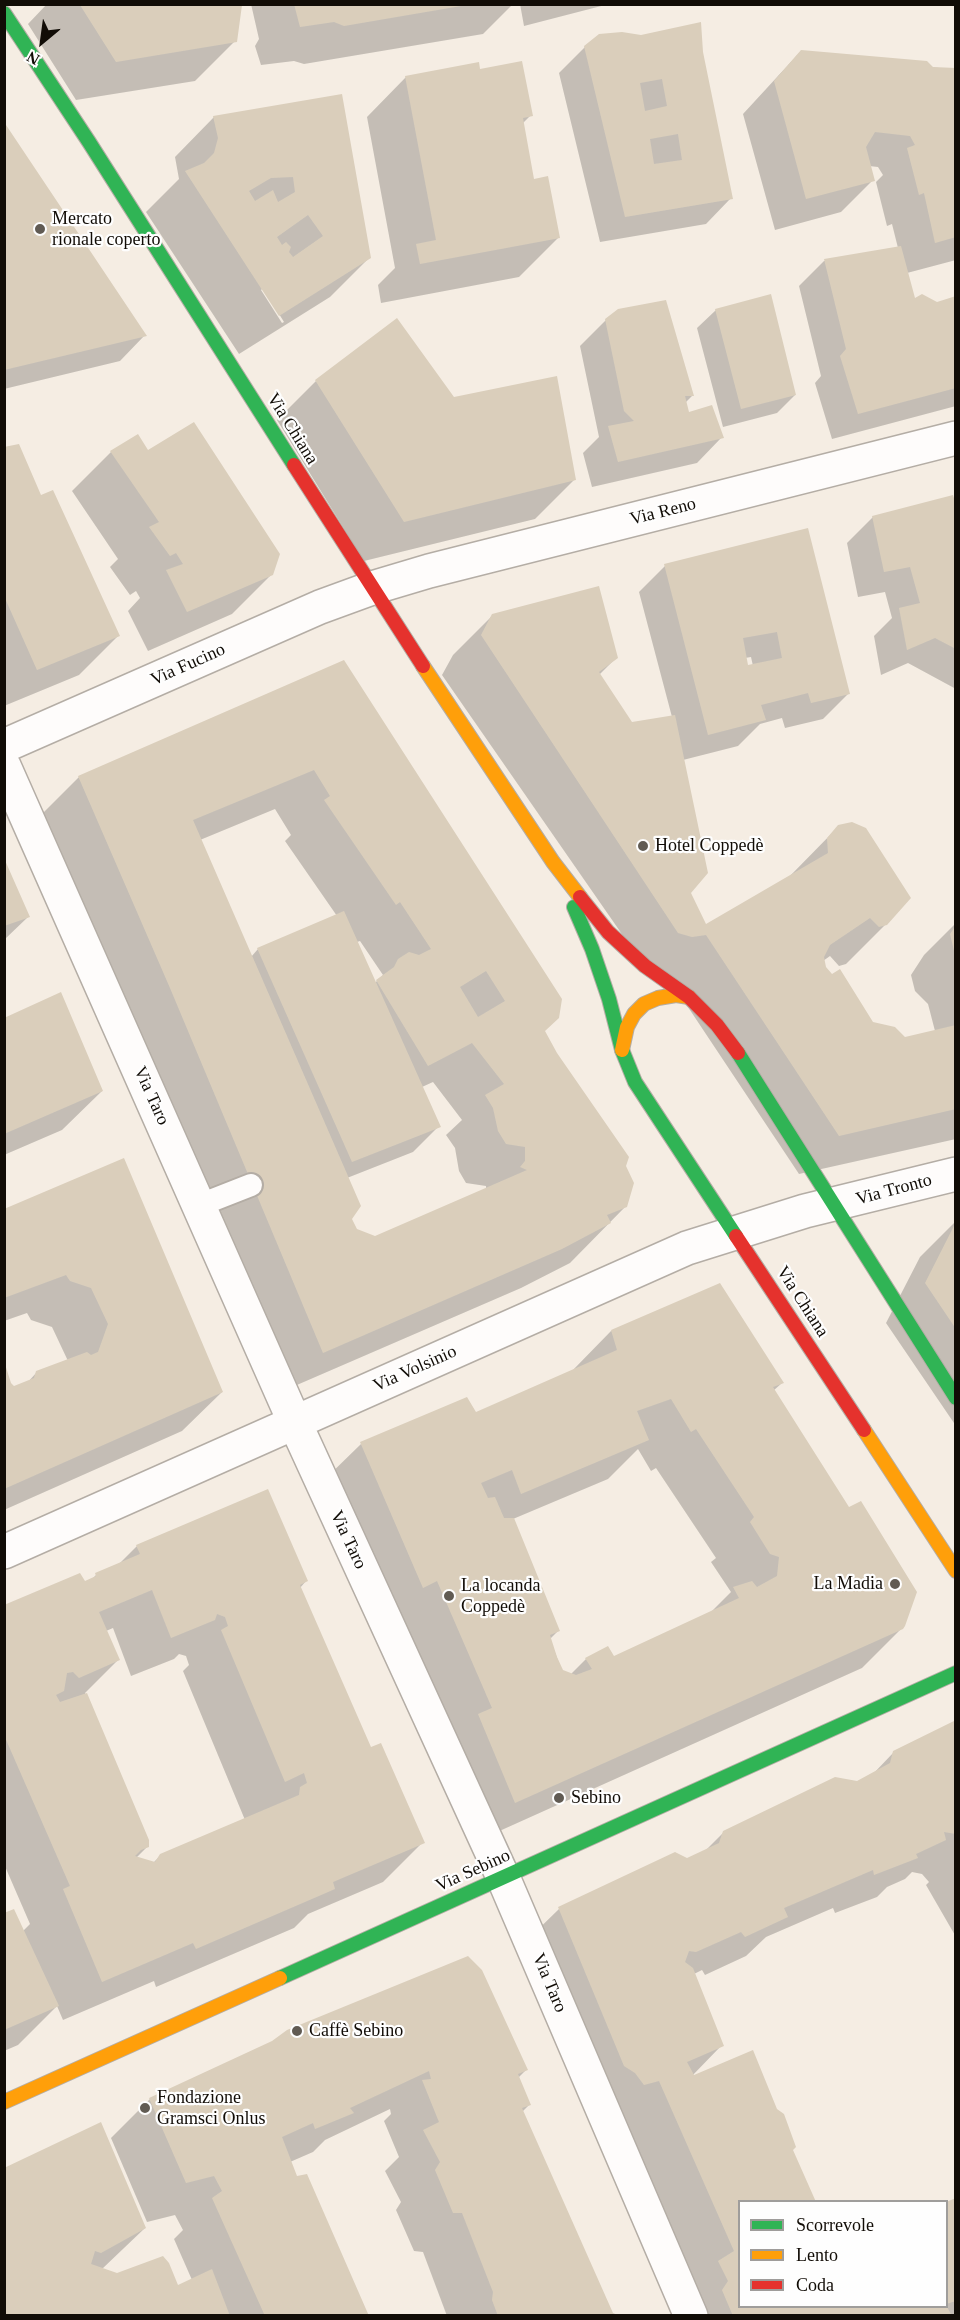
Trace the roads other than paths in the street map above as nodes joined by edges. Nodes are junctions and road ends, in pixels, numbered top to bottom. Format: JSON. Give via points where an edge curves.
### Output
{"nodes":[{"id":1,"x":4,"y":14,"type":"edge"},
{"id":2,"x":956,"y":438,"type":"edge"},
{"id":3,"x":372,"y":588,"type":"junction"},
{"id":4,"x":4,"y":746,"type":"edge"},
{"id":5,"x":4,"y":766,"type":"edge"},
{"id":6,"x":553,"y":862,"type":"junction"},
{"id":7,"x":689,"y":997,"type":"junction"},
{"id":8,"x":622,"y":1050,"type":"junction"},
{"id":9,"x":956,"y":1174,"type":"edge"},
{"id":10,"x":251,"y":1185,"type":"dead end"},
{"id":11,"x":200,"y":1205,"type":"junction"},
{"id":12,"x":833,"y":1206,"type":"junction"},
{"id":13,"x":736,"y":1234,"type":"junction"},
{"id":14,"x":956,"y":1398,"type":"edge"},
{"id":15,"x":294,"y":1423,"type":"junction"},
{"id":16,"x":4,"y":1552,"type":"edge"},
{"id":17,"x":956,"y":1571,"type":"edge"},
{"id":18,"x":956,"y":1673,"type":"edge"},
{"id":19,"x":503,"y":1877,"type":"junction"},
{"id":20,"x":4,"y":2102,"type":"edge"},
{"id":21,"x":691,"y":2316,"type":"edge"}],
"edges":[{"from":1,"to":3,"type":"street","name":"Via Chiana"},
{"from":2,"to":3,"type":"street","name":"Via Reno"},
{"from":3,"to":4,"type":"street","name":"Via Fucino","via":[[320,607]]},
{"from":3,"to":6,"type":"street","name":"Via Chiana"},
{"from":5,"to":11,"type":"street","name":"Via Taro"},
{"from":6,"to":7,"type":"street","name":"Via Chiana","via":[[590,911],[629,952]]},
{"from":6,"to":8,"type":"street","name":"Via Chiana","via":[[592,948]]},
{"from":7,"to":8,"type":"street","via":[[658,998],[644,1004],[627,1027]]},
{"from":7,"to":12,"type":"street","name":"Via Chiana","via":[[733,1046]]},
{"from":8,"to":13,"type":"street","name":"Via Chiana","via":[[635,1082]]},
{"from":9,"to":12,"type":"street","name":"Via Tronto"},
{"from":10,"to":11,"type":"lane"},
{"from":11,"to":15,"type":"street","name":"Via Taro"},
{"from":12,"to":13,"type":"street","name":"Via Volsinio"},
{"from":12,"to":14,"type":"street","name":"Via Chiana"},
{"from":13,"to":15,"type":"street","name":"Via Volsinio","via":[[687,1248]]},
{"from":13,"to":17,"type":"street","name":"Via Chiana"},
{"from":15,"to":16,"type":"street","name":"Via Volsinio"},
{"from":15,"to":19,"type":"street","name":"Via Taro"},
{"from":18,"to":19,"type":"street","name":"Via Sebino"},
{"from":19,"to":20,"type":"street","name":"Via Sebino"},
{"from":19,"to":21,"type":"street","name":"Via Taro"}]}
